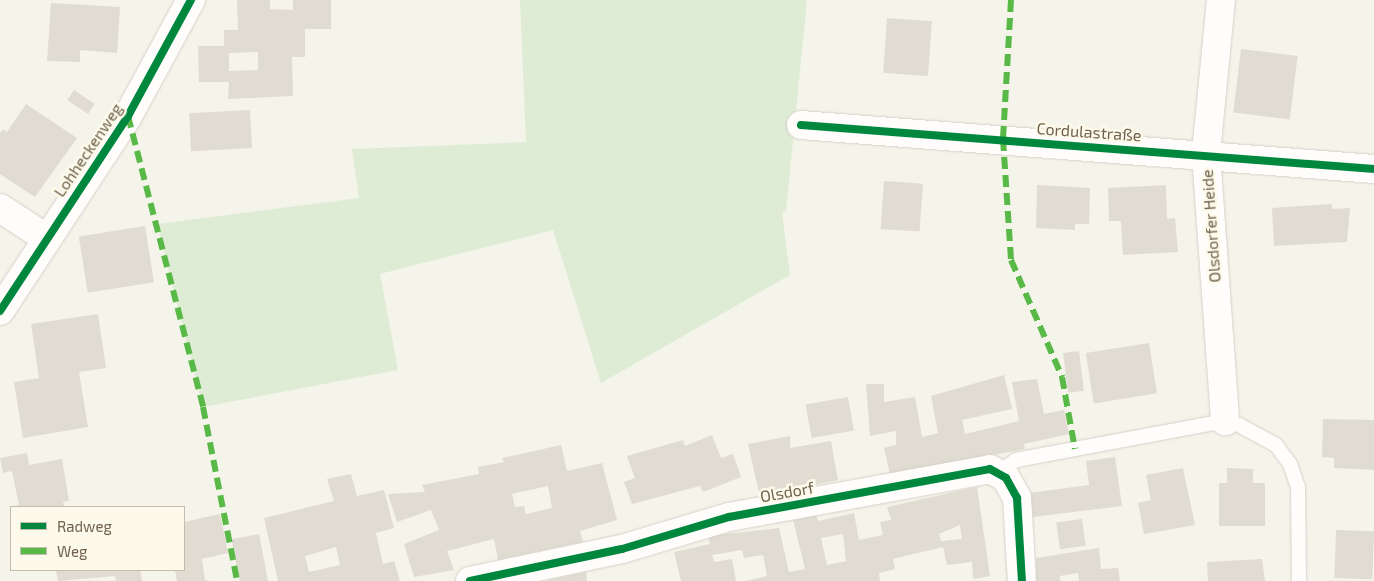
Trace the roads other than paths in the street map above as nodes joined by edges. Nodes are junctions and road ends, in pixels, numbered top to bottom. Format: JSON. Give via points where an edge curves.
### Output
{"nodes":[{"id":1,"x":191,"y":0,"type":"edge"},
{"id":2,"x":1221,"y":0,"type":"edge"},
{"id":3,"x":801,"y":125,"type":"dead end"},
{"id":4,"x":1206,"y":154,"type":"junction"},
{"id":5,"x":1374,"y":169,"type":"edge"},
{"id":6,"x":0,"y":208,"type":"edge"},
{"id":7,"x":46,"y":238,"type":"junction"},
{"id":8,"x":0,"y":311,"type":"edge"},
{"id":9,"x":1216,"y":423,"type":"junction"},
{"id":10,"x":999,"y":472,"type":"junction"},
{"id":11,"x":470,"y":581,"type":"edge"},
{"id":12,"x":1022,"y":581,"type":"edge"},
{"id":13,"x":1299,"y":581,"type":"edge"}],
"edges":[{"from":1,"to":7,"type":"street","name":"Lohheckenweg","via":[[128,116]]},
{"from":2,"to":4,"type":"street","name":"Olsdorfer Heide"},
{"from":3,"to":4,"type":"street","name":"Cordulastraße"},
{"from":4,"to":5,"type":"street","name":"Cordulastraße"},
{"from":4,"to":9,"type":"street","name":"Olsdorfer Heide"},
{"from":6,"to":7,"type":"street"},
{"from":7,"to":8,"type":"street","name":"Lohheckenweg"},
{"from":9,"to":10,"type":"lane","via":[[1016,460]]},
{"from":9,"to":13,"type":"lane","via":[[1261,434],[1290,464],[1298,487]]},
{"from":10,"to":11,"type":"street","name":"Olsdorf","via":[[979,471],[729,517],[622,549]]},
{"from":10,"to":12,"type":"street","via":[[1016,498]]}]}
